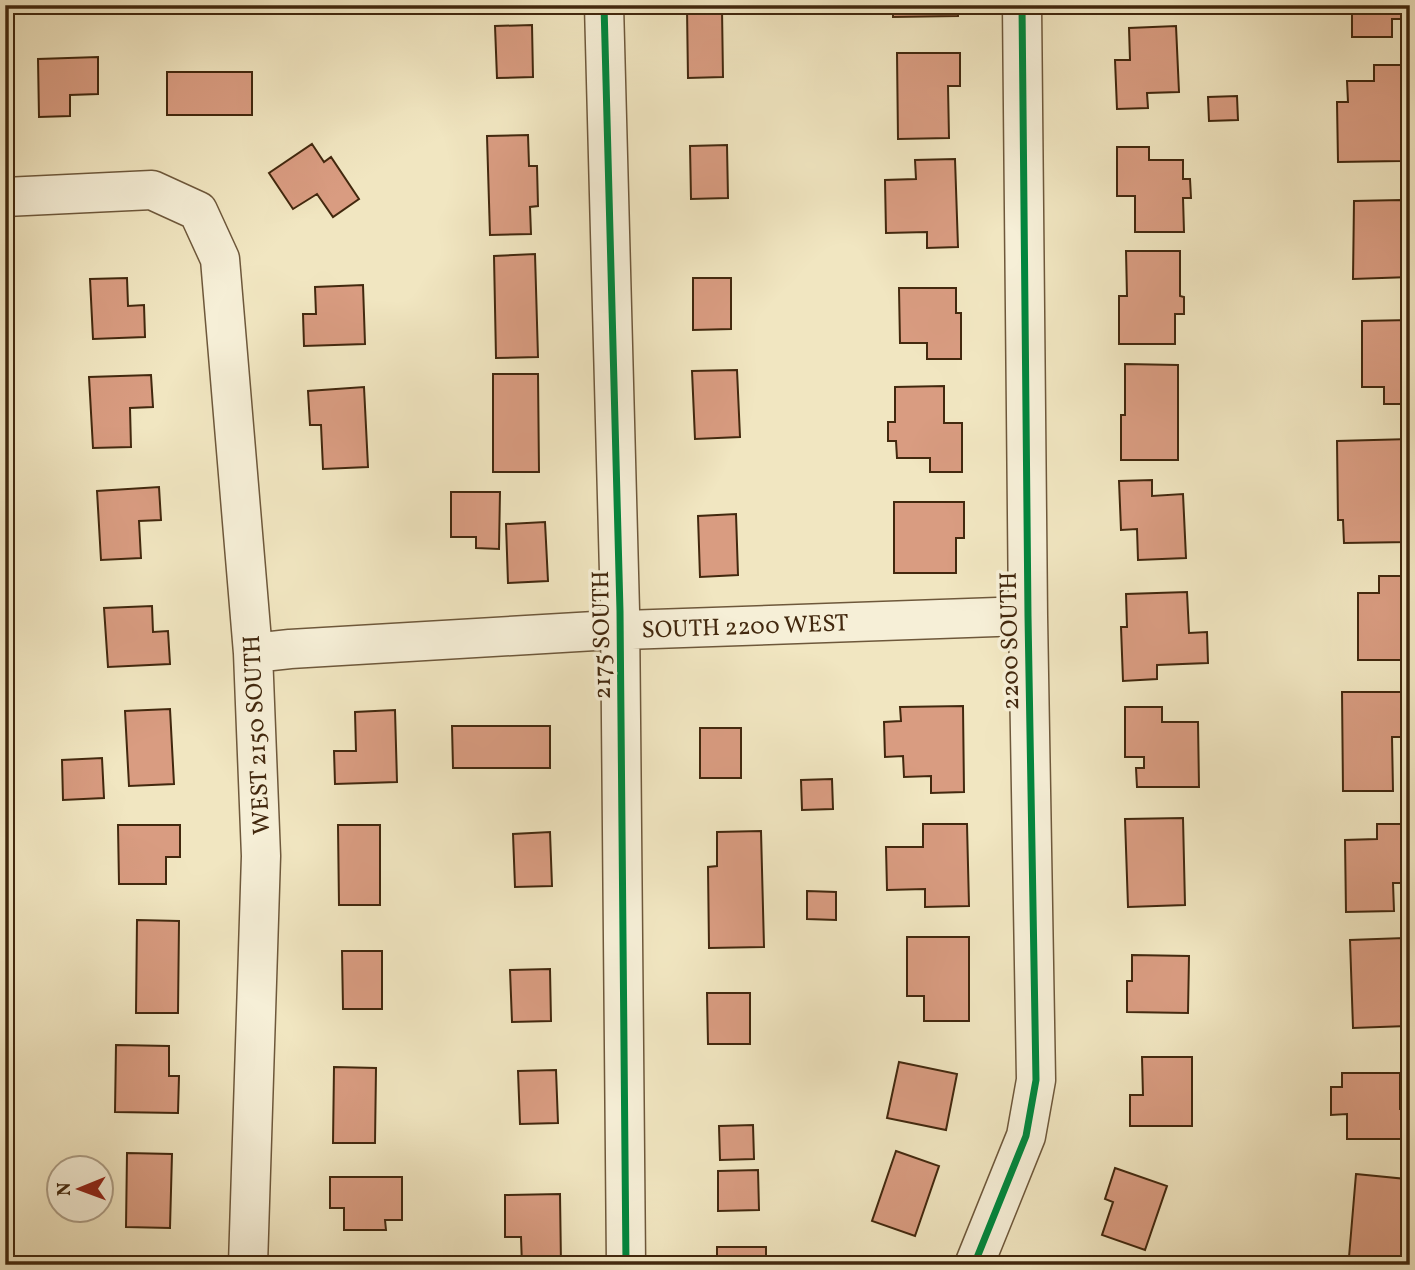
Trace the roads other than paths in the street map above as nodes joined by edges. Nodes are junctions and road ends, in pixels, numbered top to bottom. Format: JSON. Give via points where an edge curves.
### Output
{"nodes":[{"id":1,"x":604,"y":5,"type":"edge"},
{"id":2,"x":1022,"y":5,"type":"edge"},
{"id":3,"x":5,"y":197,"type":"edge"},
{"id":4,"x":1028,"y":615,"type":"junction"},
{"id":5,"x":621,"y":631,"type":"junction"},
{"id":6,"x":253,"y":653,"type":"junction"},
{"id":7,"x":248,"y":1265,"type":"edge"},
{"id":8,"x":626,"y":1265,"type":"edge"},
{"id":9,"x":974,"y":1265,"type":"edge"}],
"edges":[{"from":1,"to":5,"type":"street","name":"2175 SOUTH"},
{"from":2,"to":4,"type":"street","name":"2200 SOUTH"},
{"from":3,"to":6,"type":"street","name":"WEST 2150 SOUTH","via":[[152,190],[198,212],[220,259]]},
{"from":4,"to":5,"type":"street","name":"SOUTH 2200 WEST"},
{"from":4,"to":9,"type":"street","name":"2200 SOUTH","via":[[1036,1080],[1026,1136]]},
{"from":5,"to":6,"type":"street","name":"SOUTH 2200 WEST"},
{"from":5,"to":8,"type":"street","name":"2175 SOUTH"},
{"from":6,"to":7,"type":"street","name":"WEST 2150 SOUTH","via":[[261,856]]}]}
